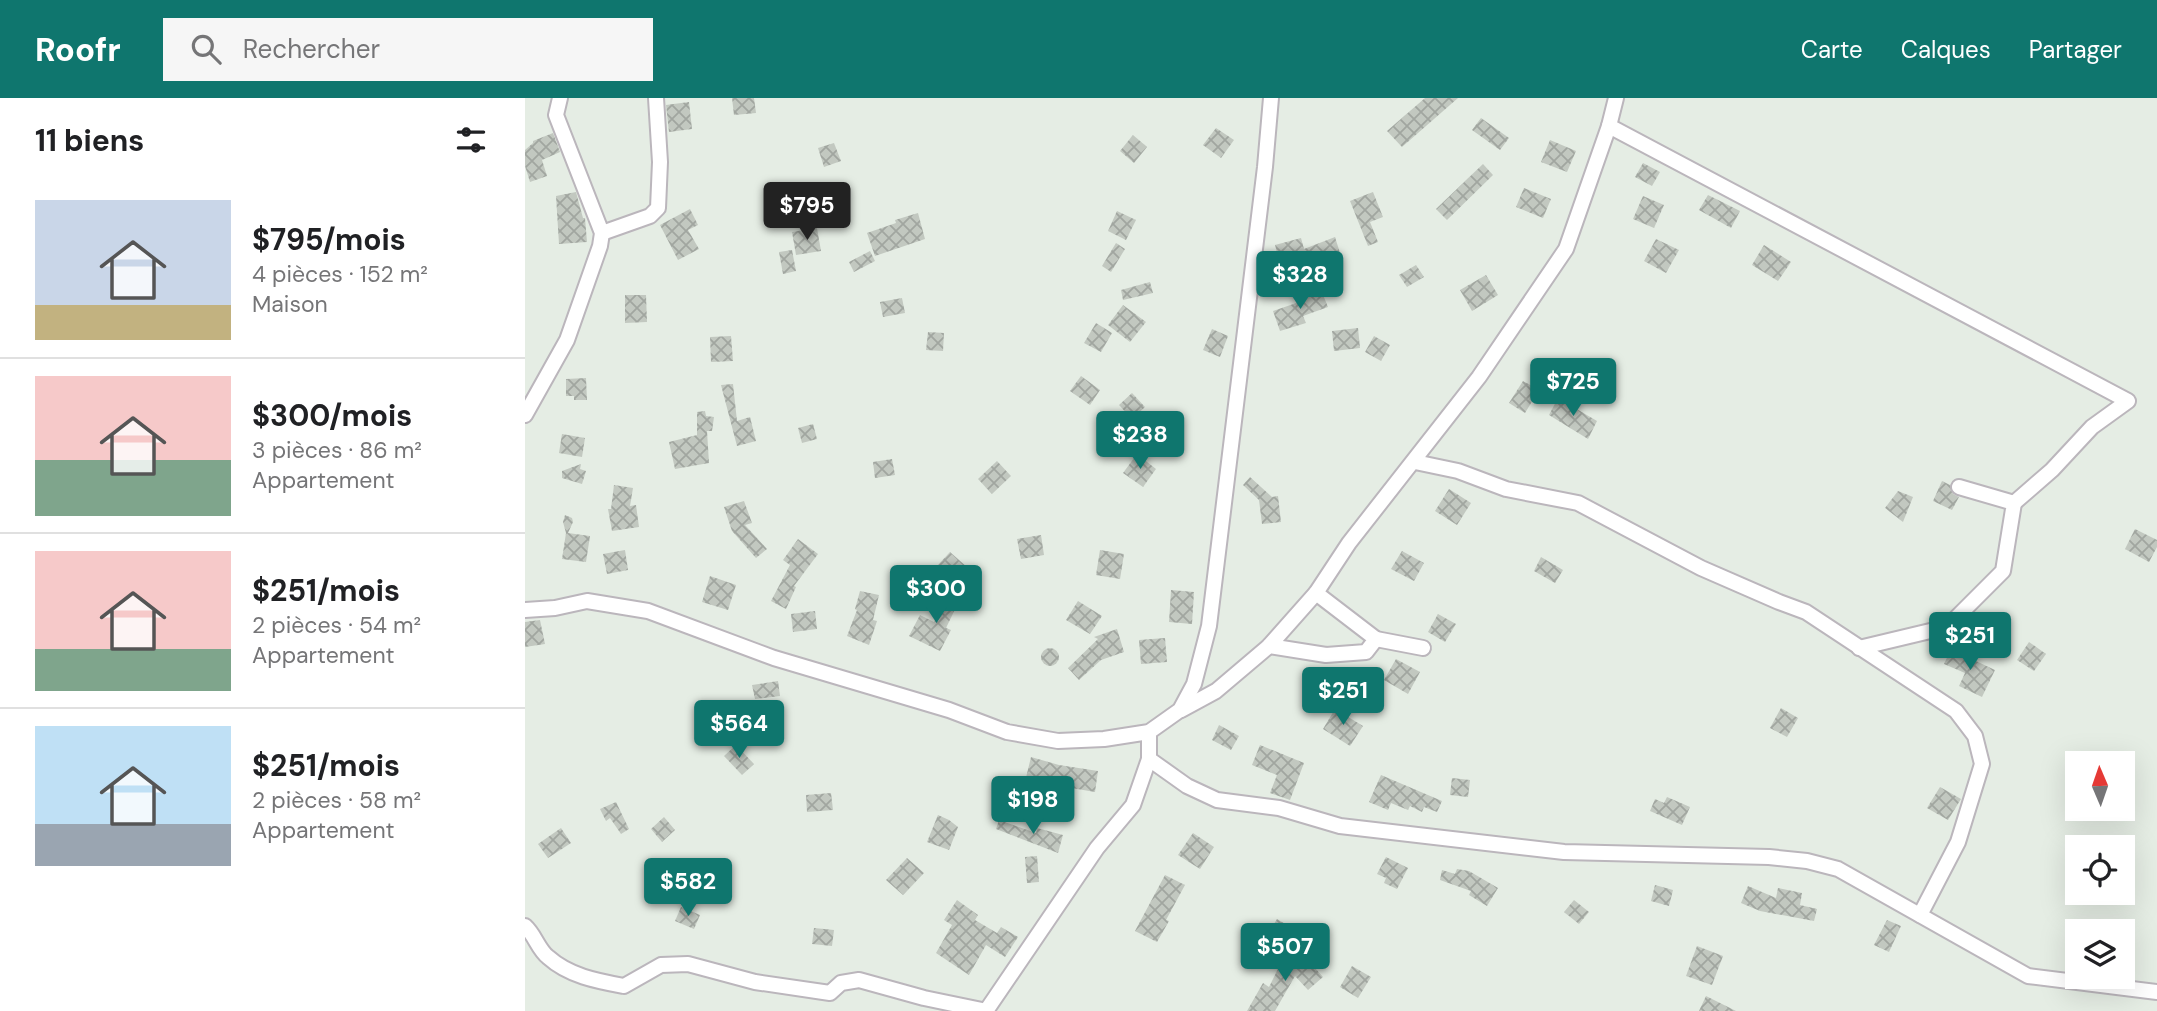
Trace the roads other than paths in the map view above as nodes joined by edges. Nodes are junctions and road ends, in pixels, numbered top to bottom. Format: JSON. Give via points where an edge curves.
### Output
{"nodes":[{"id":1,"x":560,"y":98,"type":"edge"},
{"id":2,"x":656,"y":98,"type":"edge"},
{"id":3,"x":1271,"y":98,"type":"edge"},
{"id":4,"x":1616,"y":98,"type":"edge"},
{"id":5,"x":1609,"y":126,"type":"junction"},
{"id":6,"x":601,"y":233,"type":"junction"},
{"id":7,"x":525,"y":415,"type":"edge"},
{"id":8,"x":1415,"y":462,"type":"junction"},
{"id":9,"x":1959,"y":487,"type":"dead end"},
{"id":10,"x":2014,"y":503,"type":"junction"},
{"id":11,"x":1316,"y":593,"type":"junction"},
{"id":12,"x":525,"y":610,"type":"edge"},
{"id":13,"x":1376,"y":639,"type":"junction"},
{"id":14,"x":1269,"y":646,"type":"junction"},
{"id":15,"x":1859,"y":648,"type":"junction"},
{"id":16,"x":1423,"y":649,"type":"dead end"},
{"id":17,"x":1180,"y":710,"type":"junction"},
{"id":18,"x":1149,"y":732,"type":"junction"},
{"id":19,"x":1149,"y":759,"type":"junction"},
{"id":20,"x":1920,"y":915,"type":"junction"},
{"id":21,"x":525,"y":926,"type":"edge"},
{"id":22,"x":2157,"y":992,"type":"edge"}],
"edges":[{"from":1,"to":6,"type":"street","via":[[557,115]]},
{"from":2,"to":6,"type":"street","via":[[658,208],[650,216]]},
{"from":3,"to":17,"type":"street","via":[[1209,626],[1194,684]]},
{"from":4,"to":5,"type":"street"},
{"from":5,"to":8,"type":"street","via":[[1566,248]]},
{"from":5,"to":10,"type":"street","via":[[2128,401],[2092,427]]},
{"from":6,"to":7,"type":"street","via":[[567,340]]},
{"from":8,"to":11,"type":"street","via":[[1349,543]]},
{"from":8,"to":15,"type":"street","via":[[1507,489],[1579,503],[1701,568],[1806,612]]},
{"from":9,"to":10,"type":"street"},
{"from":10,"to":15,"type":"street","via":[[2003,571],[1948,627]]},
{"from":11,"to":13,"type":"street"},
{"from":11,"to":14,"type":"street"},
{"from":12,"to":18,"type":"street","via":[[587,601],[648,611],[774,658],[1007,732],[1058,741]]},
{"from":13,"to":14,"type":"street","via":[[1366,652],[1326,655]]},
{"from":13,"to":16,"type":"street"},
{"from":14,"to":17,"type":"street","via":[[1216,691]]},
{"from":15,"to":20,"type":"street","via":[[1956,710],[1975,736],[1982,764],[1958,842]]},
{"from":17,"to":18,"type":"street"},
{"from":18,"to":19,"type":"street"},
{"from":19,"to":20,"type":"street","via":[[1187,786],[1217,800],[1279,808],[1340,826],[1564,852],[1807,861],[1838,869]]},
{"from":19,"to":21,"type":"street","via":[[1133,804],[1097,848],[986,1011],[859,980],[841,984],[830,993],[755,982],[688,964],[661,965],[624,986],[576,975],[547,956]]},
{"from":20,"to":22,"type":"street","via":[[2028,976]]}]}
